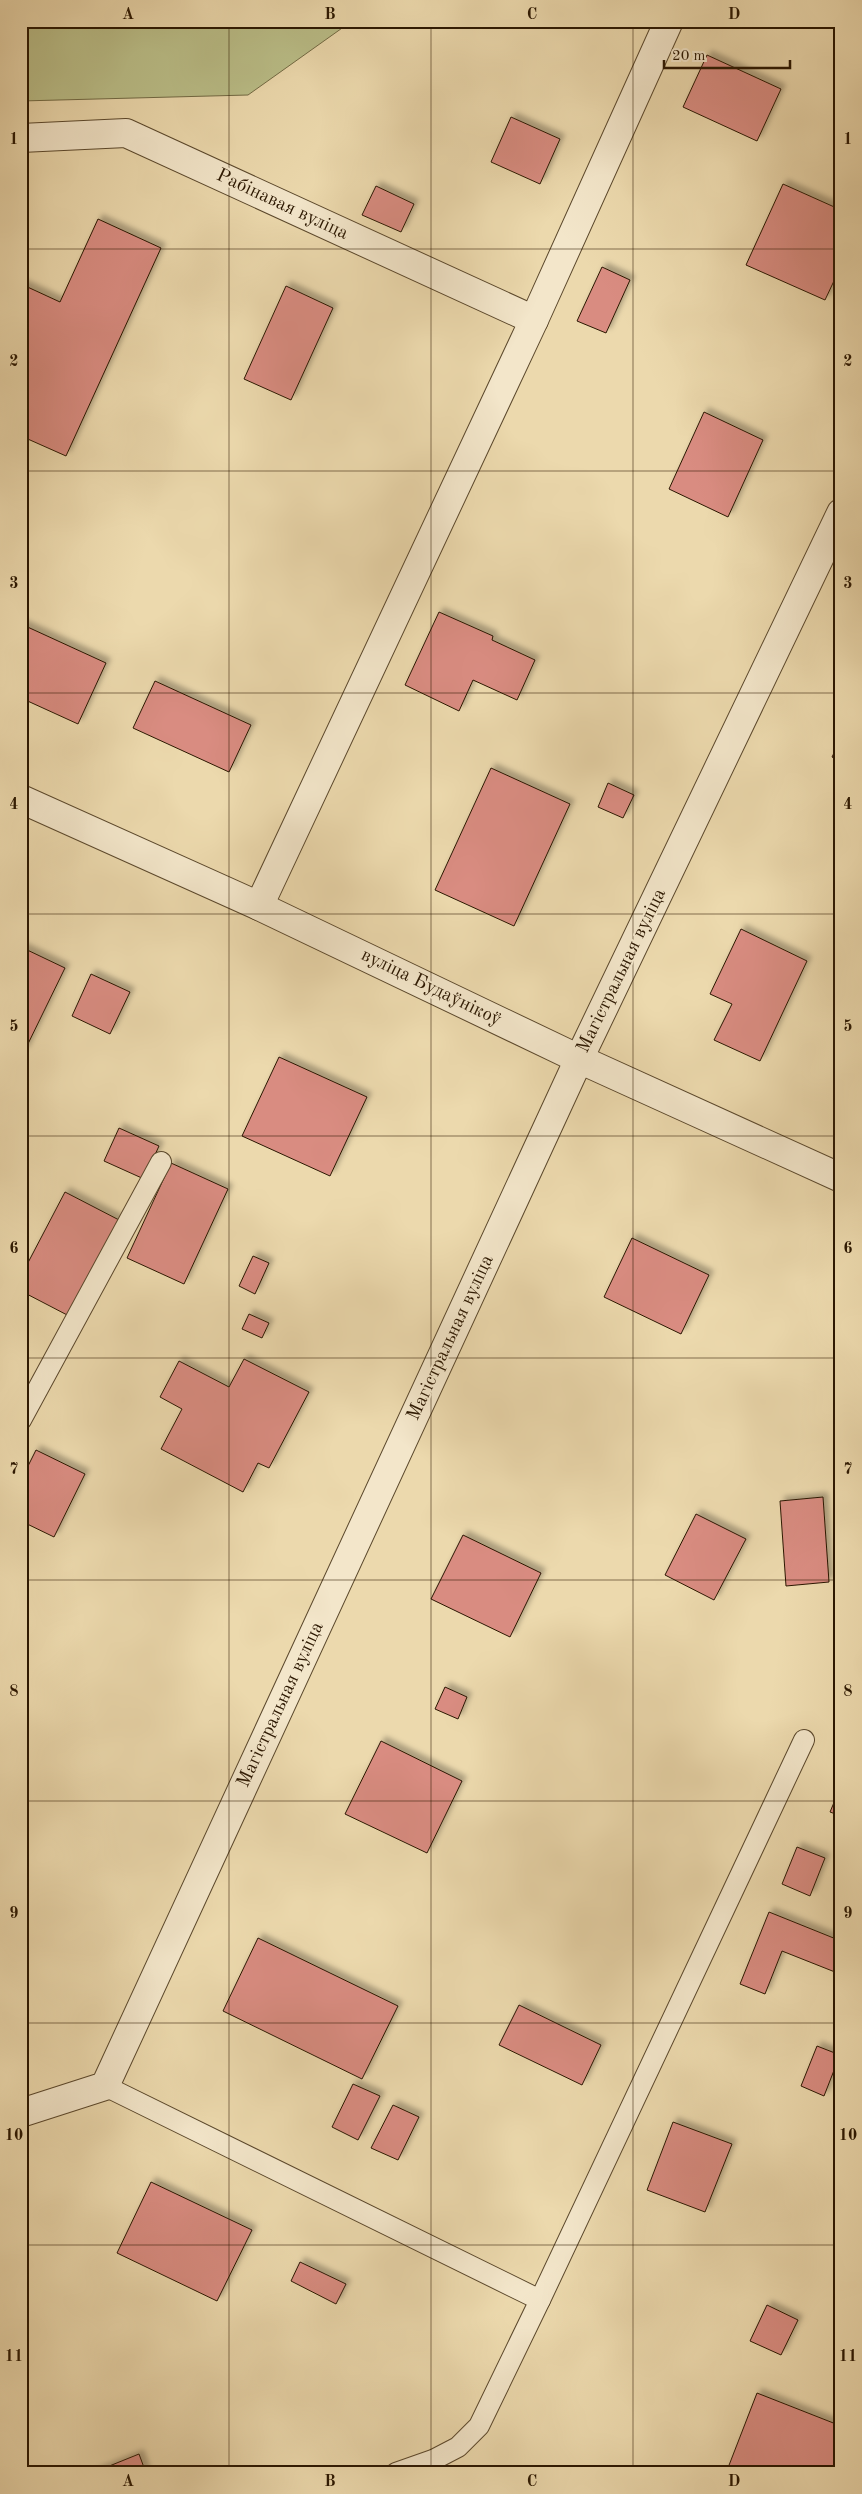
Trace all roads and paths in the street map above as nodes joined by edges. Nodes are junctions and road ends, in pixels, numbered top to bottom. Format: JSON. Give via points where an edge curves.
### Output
{"nodes":[{"id":1,"x":669,"y":21,"type":"edge"},
{"id":2,"x":21,"y":138,"type":"edge"},
{"id":3,"x":534,"y":320,"type":"junction"},
{"id":4,"x":841,"y":513,"type":"edge"},
{"id":5,"x":21,"y":799,"type":"edge"},
{"id":6,"x":259,"y":906,"type":"junction"},
{"id":7,"x":579,"y":1059,"type":"junction"},
{"id":8,"x":160,"y":1162,"type":"dead end"},
{"id":9,"x":841,"y":1178,"type":"edge"},
{"id":10,"x":21,"y":1420,"type":"edge"},
{"id":11,"x":804,"y":1740,"type":"dead end"},
{"id":12,"x":105,"y":2086,"type":"junction"},
{"id":13,"x":21,"y":2113,"type":"edge"},
{"id":14,"x":540,"y":2300,"type":"junction"},
{"id":15,"x":396,"y":2473,"type":"edge"}],
"edges":[{"from":1,"to":3,"type":"street"},
{"from":2,"to":3,"type":"street","name":"Рабінавая вуліца","via":[[126,133]]},
{"from":3,"to":6,"type":"street"},
{"from":4,"to":7,"type":"street","name":"Магістральная вуліца"},
{"from":5,"to":6,"type":"street","name":"вуліца Будаўнікоў"},
{"from":6,"to":7,"type":"street","name":"вуліца Будаўнікоў"},
{"from":7,"to":9,"type":"street","name":"вуліца Будаўнікоў"},
{"from":7,"to":12,"type":"street","name":"Магістральная вуліца"},
{"from":8,"to":10,"type":"lane"},
{"from":11,"to":14,"type":"lane"},
{"from":12,"to":13,"type":"street"},
{"from":12,"to":14,"type":"lane"},
{"from":14,"to":15,"type":"lane","via":[[479,2426],[458,2447]]}]}
